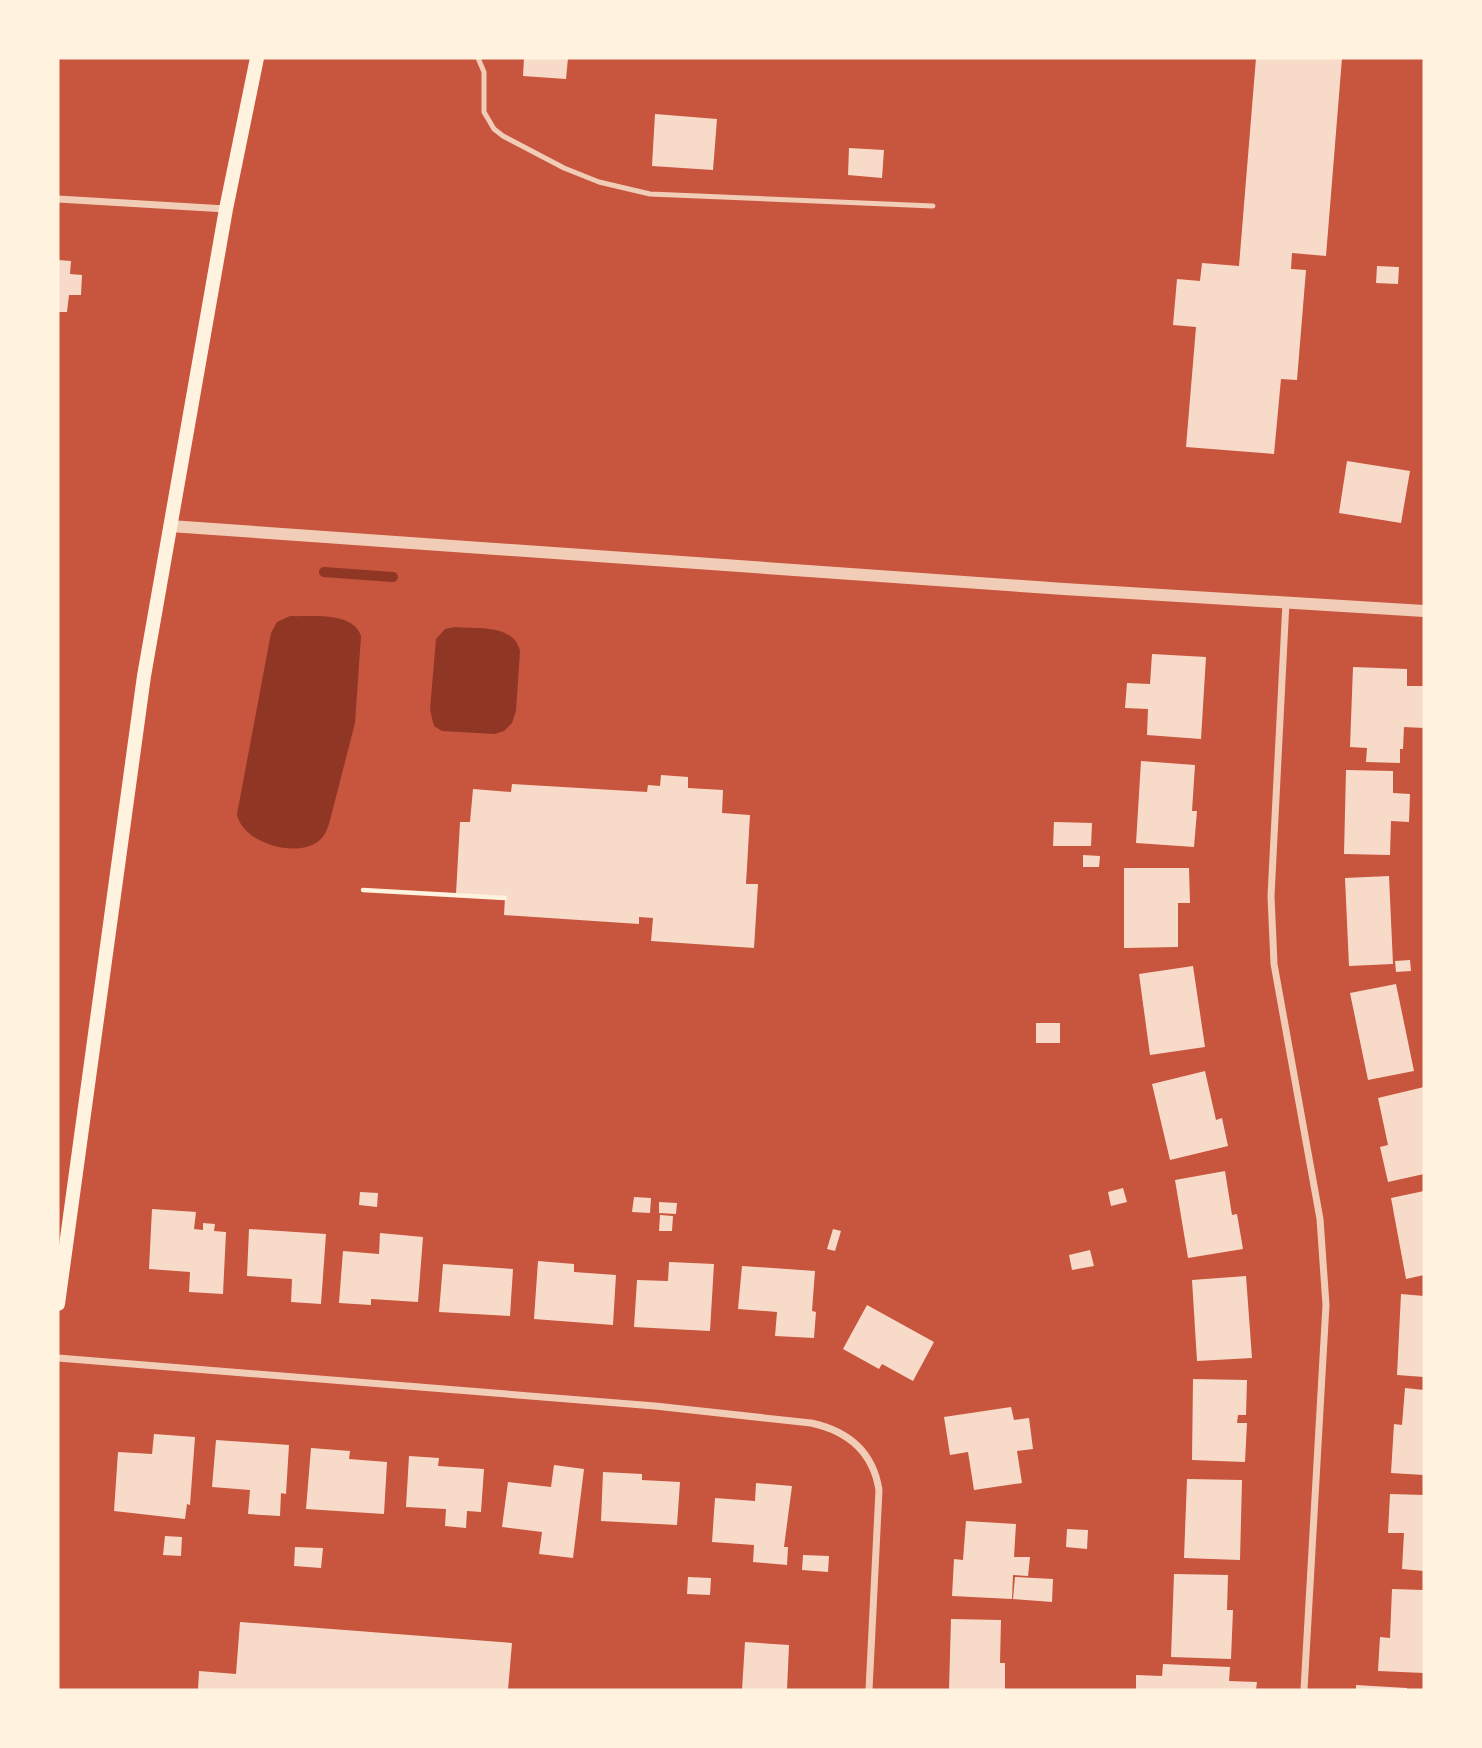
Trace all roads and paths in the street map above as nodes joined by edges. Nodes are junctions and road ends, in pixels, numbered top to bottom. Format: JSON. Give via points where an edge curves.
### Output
{"nodes":[{"id":1,"x":257,"y":58,"type":"edge"},
{"id":2,"x":478,"y":58,"type":"edge"},
{"id":3,"x":58,"y":199,"type":"edge"},
{"id":4,"x":933,"y":206,"type":"dead end"},
{"id":5,"x":226,"y":209,"type":"junction"},
{"id":6,"x":170,"y":526,"type":"junction"},
{"id":7,"x":1286,"y":602,"type":"junction"},
{"id":8,"x":1424,"y":611,"type":"edge"},
{"id":9,"x":363,"y":890,"type":"dead end"},
{"id":10,"x":505,"y":898,"type":"dead end"},
{"id":11,"x":58,"y":1304,"type":"edge"},
{"id":12,"x":58,"y":1358,"type":"edge"},
{"id":13,"x":869,"y":1690,"type":"edge"},
{"id":14,"x":1304,"y":1690,"type":"edge"}],
"edges":[{"from":1,"to":5,"type":"main road"},
{"from":2,"to":4,"type":"lane","via":[[484,72],[484,112],[494,129],[599,182],[650,194]]},
{"from":3,"to":5,"type":"street"},
{"from":5,"to":6,"type":"main road"},
{"from":6,"to":7,"type":"street"},
{"from":6,"to":11,"type":"main road","via":[[140,702]]},
{"from":7,"to":8,"type":"street"},
{"from":7,"to":14,"type":"street","via":[[1271,931],[1320,1219],[1326,1305]]},
{"from":9,"to":10,"type":"path"},
{"from":12,"to":13,"type":"street","via":[[655,1406],[811,1423],[836,1430],[862,1450],[872,1465],[878,1490]]}]}
